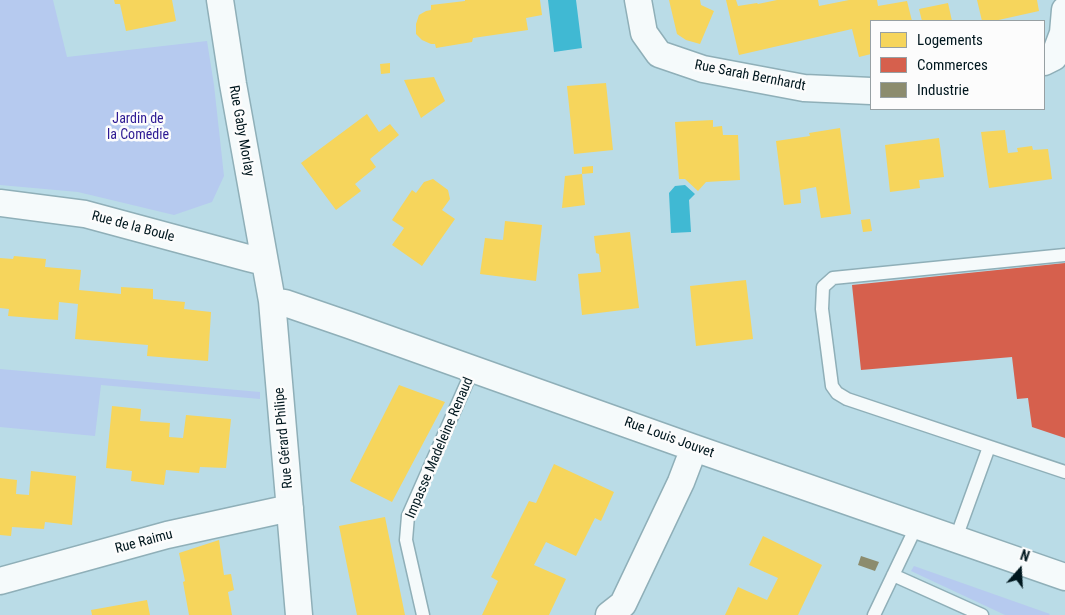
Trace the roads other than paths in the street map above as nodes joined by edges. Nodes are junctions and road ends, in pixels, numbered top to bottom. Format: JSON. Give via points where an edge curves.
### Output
{"nodes":[{"id":1,"x":220,"y":0,"type":"edge"},
{"id":2,"x":638,"y":0,"type":"edge"},
{"id":3,"x":1065,"y":10,"type":"edge"},
{"id":4,"x":1045,"y":62,"type":"edge"},
{"id":5,"x":870,"y":91,"type":"edge"},
{"id":6,"x":0,"y":203,"type":"edge"},
{"id":7,"x":1065,"y":255,"type":"edge"},
{"id":8,"x":264,"y":262,"type":"junction"},
{"id":9,"x":272,"y":301,"type":"junction"},
{"id":10,"x":473,"y":369,"type":"junction"},
{"id":11,"x":988,"y":447,"type":"junction"},
{"id":12,"x":694,"y":448,"type":"junction"},
{"id":13,"x":1065,"y":472,"type":"edge"},
{"id":14,"x":290,"y":508,"type":"junction"},
{"id":15,"x":917,"y":525,"type":"junction"},
{"id":16,"x":956,"y":538,"type":"junction"},
{"id":17,"x":893,"y":575,"type":"junction"},
{"id":18,"x":1065,"y":577,"type":"edge"},
{"id":19,"x":0,"y":581,"type":"edge"},
{"id":20,"x":299,"y":615,"type":"edge"},
{"id":21,"x":423,"y":615,"type":"edge"},
{"id":22,"x":609,"y":615,"type":"edge"},
{"id":23,"x":874,"y":615,"type":"edge"},
{"id":24,"x":982,"y":615,"type":"edge"}],
"edges":[{"from":1,"to":8,"type":"street","name":"Rue Gaby Morlay"},
{"from":2,"to":5,"type":"street","name":"Rue Sarah Bernhardt","via":[[644,32],[659,54],[703,69],[804,88]]},
{"from":3,"to":4,"type":"street","via":[[1063,33],[1054,57]]},
{"from":6,"to":8,"type":"street","name":"Rue de la Boule","via":[[85,214]]},
{"from":7,"to":11,"type":"lane","via":[[833,278],[823,287],[822,309],[832,386],[837,393],[847,400]]},
{"from":8,"to":9,"type":"street","name":"Rue Gérard Philipe"},
{"from":9,"to":10,"type":"street","name":"Rue Louis Jouvet"},
{"from":9,"to":14,"type":"street","name":"Rue Gérard Philipe"},
{"from":10,"to":12,"type":"street","name":"Rue Louis Jouvet"},
{"from":10,"to":21,"type":"lane","name":"Impasse Madeleine Renaud","via":[[408,516],[406,540]]},
{"from":11,"to":13,"type":"lane"},
{"from":11,"to":16,"type":"lane"},
{"from":12,"to":15,"type":"street","name":"Rue Louis Jouvet"},
{"from":12,"to":22,"type":"street","via":[[623,604]]},
{"from":14,"to":19,"type":"street","name":"Rue Raimu","via":[[167,535]]},
{"from":14,"to":20,"type":"street","name":"Rue Gérard Philipe"},
{"from":15,"to":16,"type":"street","name":"Rue Louis Jouvet"},
{"from":15,"to":17,"type":"lane"},
{"from":16,"to":18,"type":"street","name":"Rue Louis Jouvet"},
{"from":17,"to":23,"type":"lane"},
{"from":17,"to":24,"type":"lane"}]}
